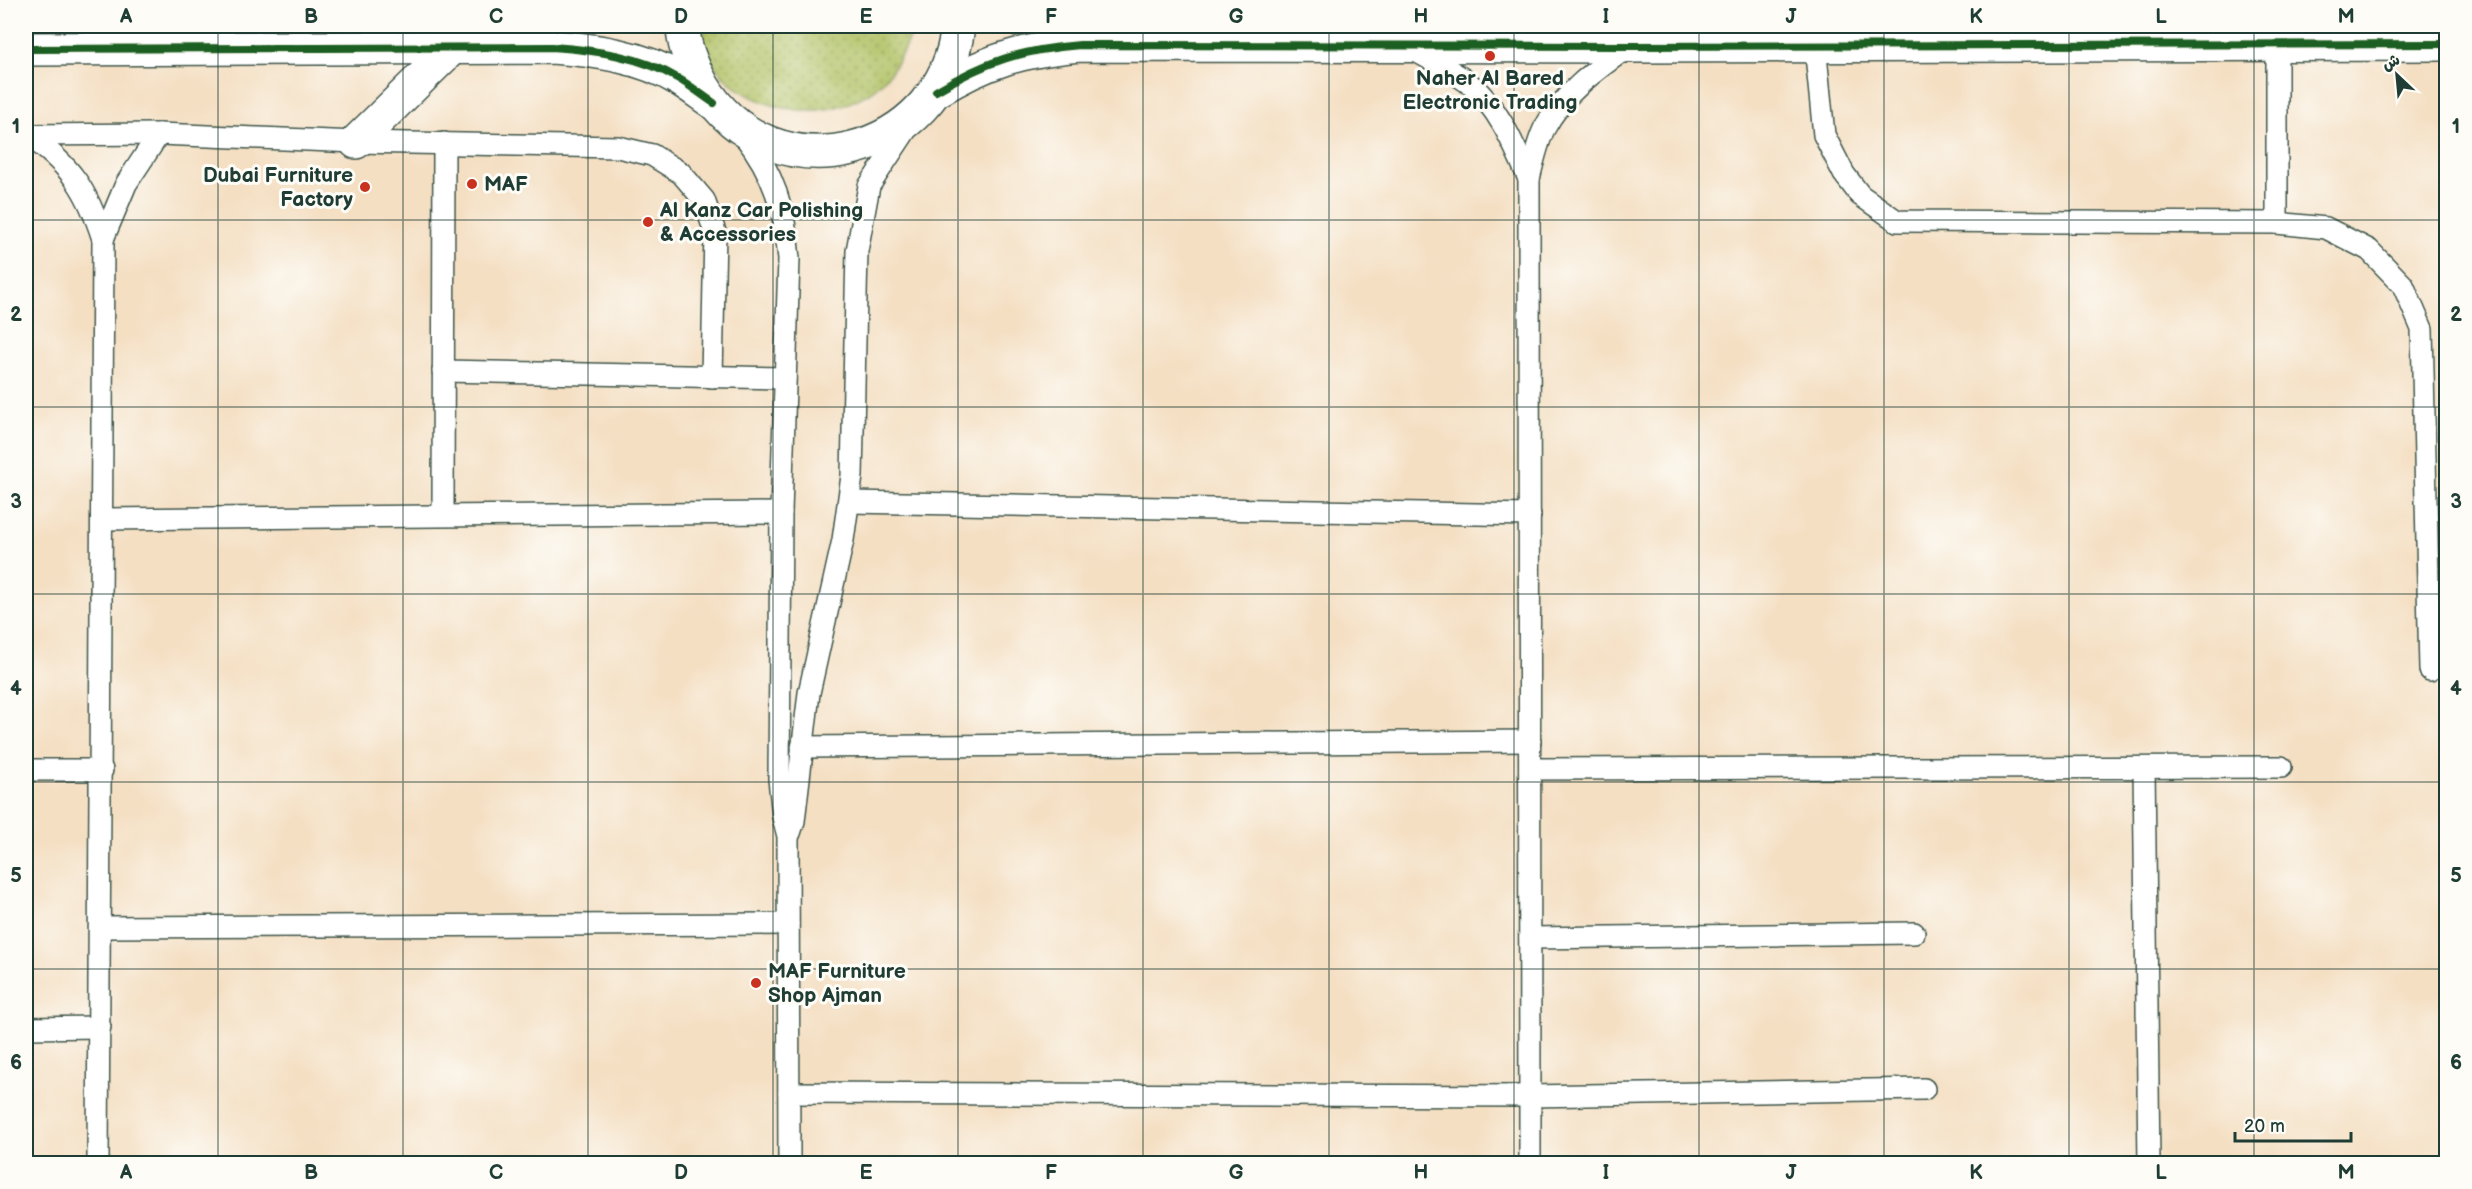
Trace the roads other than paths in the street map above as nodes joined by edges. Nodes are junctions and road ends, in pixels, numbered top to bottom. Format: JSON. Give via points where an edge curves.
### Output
{"nodes":[{"id":1,"x":683,"y":26,"type":"edge"},
{"id":2,"x":958,"y":26,"type":"edge"},
{"id":3,"x":2446,"y":44,"type":"edge"},
{"id":4,"x":1406,"y":45,"type":"junction"},
{"id":5,"x":1815,"y":45,"type":"junction"},
{"id":6,"x":2277,"y":45,"type":"junction"},
{"id":7,"x":1629,"y":46,"type":"junction"},
{"id":8,"x":453,"y":47,"type":"junction"},
{"id":9,"x":26,"y":49,"type":"edge"},
{"id":10,"x":927,"y":102,"type":"junction"},
{"id":11,"x":723,"y":113,"type":"junction"},
{"id":12,"x":159,"y":134,"type":"junction"},
{"id":13,"x":27,"y":135,"type":"edge"},
{"id":14,"x":356,"y":142,"type":"junction"},
{"id":15,"x":444,"y":143,"type":"junction"},
{"id":16,"x":1529,"y":179,"type":"junction"},
{"id":17,"x":2277,"y":223,"type":"junction"},
{"id":18,"x":103,"y":239,"type":"junction"},
{"id":19,"x":443,"y":371,"type":"junction"},
{"id":20,"x":712,"y":377,"type":"junction"},
{"id":21,"x":785,"y":378,"type":"junction"},
{"id":22,"x":849,"y":502,"type":"junction"},
{"id":23,"x":781,"y":513,"type":"junction"},
{"id":24,"x":443,"y":515,"type":"junction"},
{"id":25,"x":1530,"y":515,"type":"junction"},
{"id":26,"x":102,"y":519,"type":"junction"},
{"id":27,"x":2430,"y":670,"type":"dead end"},
{"id":28,"x":1530,"y":741,"type":"junction"},
{"id":29,"x":802,"y":747,"type":"junction"},
{"id":30,"x":2281,"y":767,"type":"dead end"},
{"id":31,"x":2144,"y":768,"type":"junction"},
{"id":32,"x":1530,"y":769,"type":"junction"},
{"id":33,"x":26,"y":770,"type":"edge"},
{"id":34,"x":102,"y":770,"type":"junction"},
{"id":35,"x":788,"y":836,"type":"junction"},
{"id":36,"x":788,"y":924,"type":"junction"},
{"id":37,"x":101,"y":927,"type":"junction"},
{"id":38,"x":1914,"y":933,"type":"dead end"},
{"id":39,"x":1530,"y":938,"type":"junction"},
{"id":40,"x":100,"y":1027,"type":"junction"},
{"id":41,"x":26,"y":1028,"type":"edge"},
{"id":42,"x":1924,"y":1089,"type":"dead end"},
{"id":43,"x":789,"y":1093,"type":"junction"},
{"id":44,"x":1530,"y":1096,"type":"junction"},
{"id":45,"x":98,"y":1164,"type":"edge"},
{"id":46,"x":789,"y":1164,"type":"edge"},
{"id":47,"x":1530,"y":1164,"type":"edge"},
{"id":48,"x":2150,"y":1164,"type":"edge"}],
"edges":[{"from":1,"to":11,"type":"street","via":[[694,70]]},
{"from":2,"to":10,"type":"street","via":[[951,61]]},
{"from":3,"to":6,"type":"street"},
{"from":4,"to":7,"type":"street"},
{"from":4,"to":10,"type":"street","via":[[1042,48],[986,64]]},
{"from":4,"to":16,"type":"lane","via":[[1470,84],[1488,102]]},
{"from":5,"to":6,"type":"street"},
{"from":5,"to":7,"type":"street"},
{"from":5,"to":17,"type":"lane","via":[[1824,135],[1860,195],[1897,221]]},
{"from":6,"to":17,"type":"lane"},
{"from":7,"to":16,"type":"lane","via":[[1574,88],[1558,108],[1544,130]]},
{"from":8,"to":9,"type":"street"},
{"from":8,"to":11,"type":"street","via":[[552,46],[614,54],[678,78]]},
{"from":8,"to":14,"type":"street"},
{"from":10,"to":11,"type":"street","via":[[886,136],[848,150],[807,153],[768,142]]},
{"from":10,"to":22,"type":"lane","via":[[869,186],[861,223]]},
{"from":11,"to":21,"type":"lane","via":[[757,152],[775,186],[786,223],[789,259]]},
{"from":12,"to":13,"type":"lane"},
{"from":12,"to":14,"type":"lane"},
{"from":12,"to":18,"type":"lane","via":[[126,184]]},
{"from":13,"to":18,"type":"lane","via":[[55,154],[77,179],[93,207]]},
{"from":14,"to":15,"type":"lane"},
{"from":15,"to":19,"type":"lane"},
{"from":15,"to":20,"type":"lane","via":[[618,147],[652,155],[681,172],[704,200],[715,232]]},
{"from":16,"to":25,"type":"lane"},
{"from":17,"to":27,"type":"lane","via":[[2326,228],[2369,250],[2403,285],[2422,329]]},
{"from":18,"to":26,"type":"lane"},
{"from":19,"to":20,"type":"lane"},
{"from":19,"to":24,"type":"lane"},
{"from":20,"to":21,"type":"lane"},
{"from":21,"to":23,"type":"lane"},
{"from":22,"to":25,"type":"lane"},
{"from":22,"to":29,"type":"lane","via":[[809,693]]},
{"from":23,"to":24,"type":"lane"},
{"from":23,"to":35,"type":"lane","via":[[780,798]]},
{"from":24,"to":26,"type":"lane"},
{"from":25,"to":28,"type":"lane"},
{"from":26,"to":34,"type":"lane"},
{"from":28,"to":29,"type":"lane"},
{"from":28,"to":32,"type":"lane"},
{"from":29,"to":35,"type":"lane","via":[[794,821]]},
{"from":30,"to":31,"type":"lane"},
{"from":31,"to":32,"type":"lane"},
{"from":31,"to":48,"type":"lane"},
{"from":32,"to":39,"type":"lane"},
{"from":33,"to":34,"type":"lane"},
{"from":34,"to":37,"type":"lane"},
{"from":35,"to":36,"type":"lane"},
{"from":36,"to":37,"type":"lane"},
{"from":36,"to":43,"type":"lane"},
{"from":37,"to":40,"type":"lane"},
{"from":38,"to":39,"type":"lane"},
{"from":39,"to":44,"type":"lane"},
{"from":40,"to":41,"type":"lane"},
{"from":40,"to":45,"type":"lane"},
{"from":42,"to":44,"type":"lane"},
{"from":43,"to":44,"type":"lane"},
{"from":43,"to":46,"type":"lane"},
{"from":44,"to":47,"type":"lane"}]}
